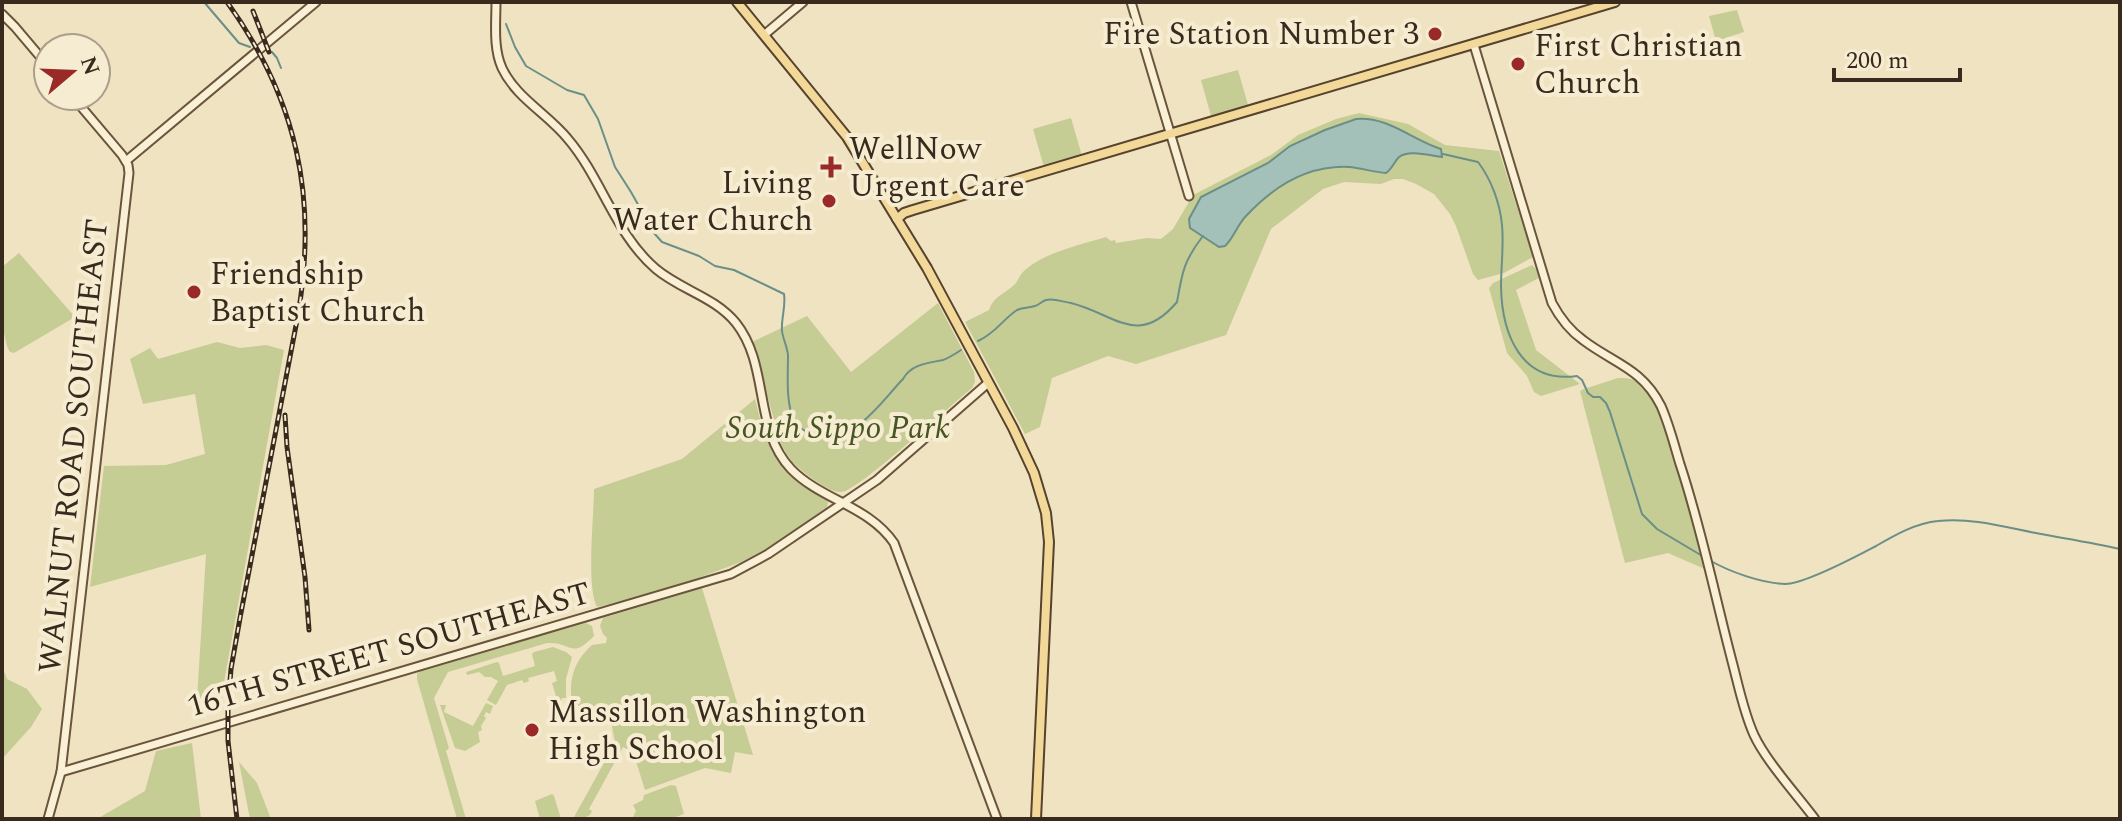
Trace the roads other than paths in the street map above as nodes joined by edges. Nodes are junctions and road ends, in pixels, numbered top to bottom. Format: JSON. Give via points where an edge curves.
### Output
{"nodes":[{"id":1,"x":316,"y":2,"type":"edge"},
{"id":2,"x":496,"y":2,"type":"edge"},
{"id":3,"x":737,"y":2,"type":"edge"},
{"id":4,"x":803,"y":2,"type":"edge"},
{"id":5,"x":1131,"y":2,"type":"edge"},
{"id":6,"x":1615,"y":2,"type":"edge"},
{"id":7,"x":2,"y":14,"type":"edge"},
{"id":8,"x":764,"y":35,"type":"junction"},
{"id":9,"x":1474,"y":45,"type":"junction"},
{"id":10,"x":32,"y":48,"type":"edge"},
{"id":11,"x":85,"y":112,"type":"edge"},
{"id":12,"x":1169,"y":134,"type":"junction"},
{"id":13,"x":126,"y":161,"type":"junction"},
{"id":14,"x":1189,"y":196,"type":"dead end"},
{"id":15,"x":897,"y":219,"type":"junction"},
{"id":16,"x":988,"y":383,"type":"junction"},
{"id":17,"x":844,"y":503,"type":"junction"},
{"id":18,"x":61,"y":772,"type":"junction"},
{"id":19,"x":48,"y":819,"type":"edge"},
{"id":20,"x":997,"y":819,"type":"edge"},
{"id":21,"x":1036,"y":819,"type":"edge"},
{"id":22,"x":1815,"y":819,"type":"edge"}],
"edges":[{"from":1,"to":13,"type":"street"},
{"from":2,"to":17,"type":"street","via":[[497,49],[505,74],[573,145],[642,255],[737,324],[753,356],[779,453],[799,476]]},
{"from":3,"to":8,"type":"main road"},
{"from":4,"to":8,"type":"street"},
{"from":5,"to":12,"type":"street"},
{"from":6,"to":9,"type":"main road"},
{"from":7,"to":10,"type":"street"},
{"from":8,"to":15,"type":"main road","via":[[847,137]]},
{"from":9,"to":12,"type":"main road"},
{"from":9,"to":22,"type":"street","via":[[1552,303],[1574,333],[1628,367],[1655,396],[1697,517],[1756,739]]},
{"from":11,"to":13,"type":"street"},
{"from":12,"to":14,"type":"street"},
{"from":12,"to":15,"type":"main road"},
{"from":13,"to":18,"type":"street","name":"WALNUT ROAD SOUTHEAST","via":[[129,173]]},
{"from":15,"to":16,"type":"main road"},
{"from":16,"to":17,"type":"street","name":"16TH STREET SOUTHEAST"},
{"from":16,"to":21,"type":"main road","via":[[1034,472],[1048,523]]},
{"from":17,"to":18,"type":"street","name":"16TH STREET SOUTHEAST","via":[[731,574]]},
{"from":17,"to":20,"type":"street","via":[[883,528],[897,548]]},
{"from":18,"to":19,"type":"street","name":"WALNUT ROAD SOUTHEAST"}]}
